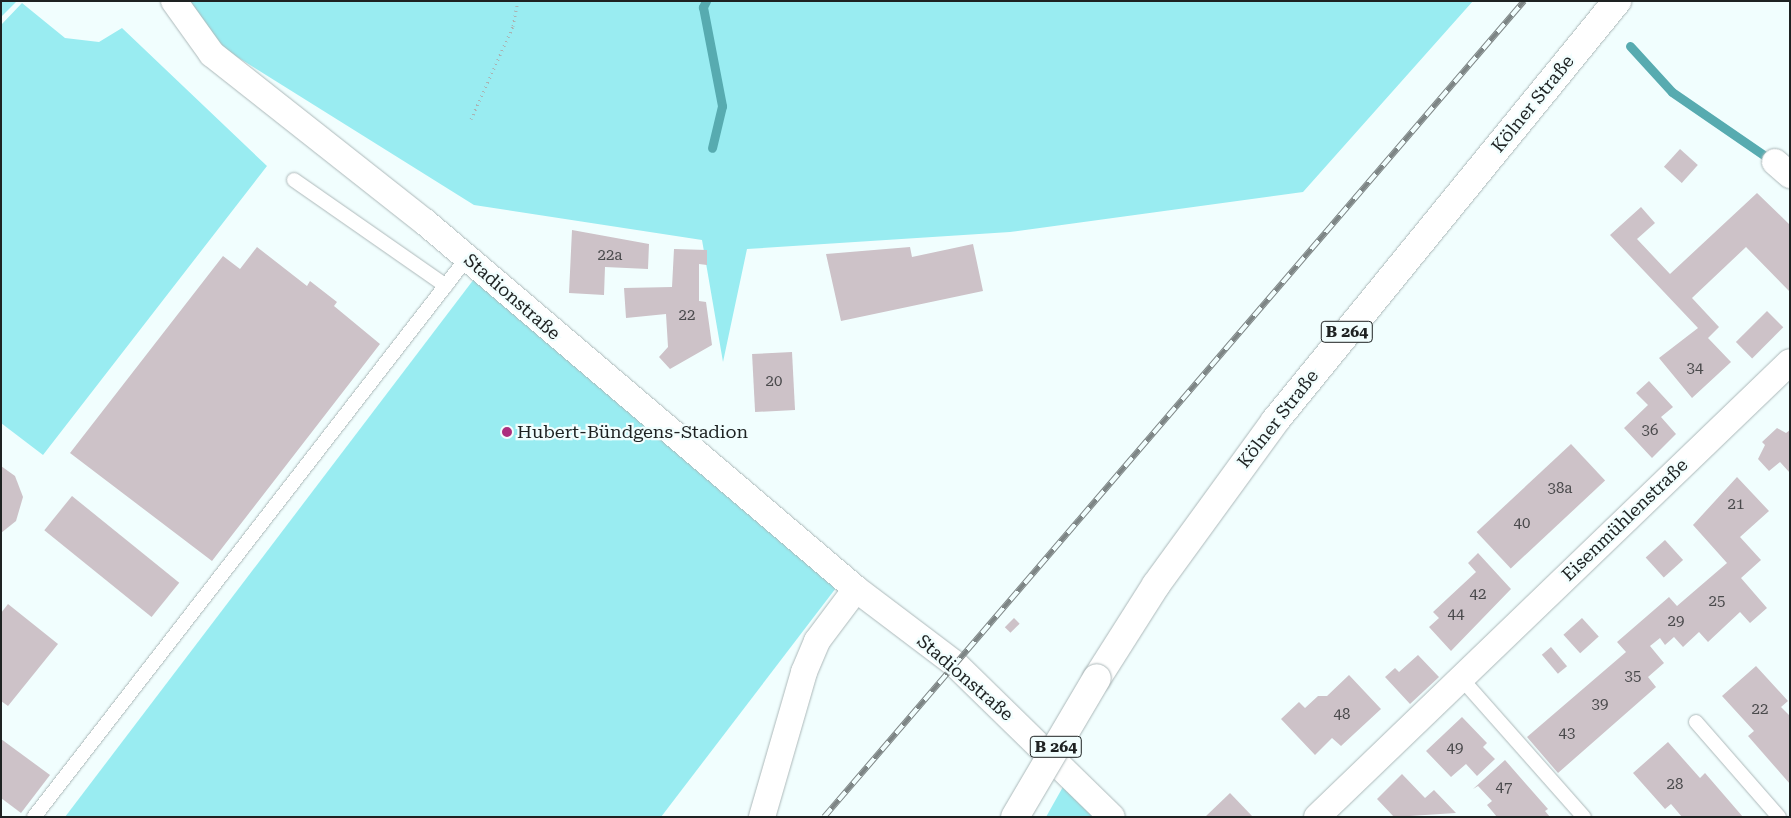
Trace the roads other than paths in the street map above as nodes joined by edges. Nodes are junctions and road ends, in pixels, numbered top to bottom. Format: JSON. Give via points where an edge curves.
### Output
{"nodes":[{"id":1,"x":174,"y":1,"type":"edge"},
{"id":2,"x":1617,"y":1,"type":"edge"},
{"id":3,"x":294,"y":180,"type":"dead end"},
{"id":4,"x":467,"y":258,"type":"junction"},
{"id":5,"x":446,"y":286,"type":"junction"},
{"id":6,"x":1790,"y":362,"type":"edge"},
{"id":7,"x":856,"y":589,"type":"junction"},
{"id":8,"x":1460,"y":677,"type":"junction"},
{"id":9,"x":1696,"y":722,"type":"dead end"},
{"id":10,"x":34,"y":817,"type":"edge"},
{"id":11,"x":762,"y":817,"type":"edge"},
{"id":12,"x":1015,"y":817,"type":"edge"},
{"id":13,"x":1112,"y":817,"type":"edge"},
{"id":14,"x":1317,"y":817,"type":"edge"},
{"id":15,"x":1584,"y":817,"type":"edge"},
{"id":16,"x":1779,"y":817,"type":"edge"}],
"edges":[{"from":1,"to":4,"type":"street","name":"Stadionstraße","via":[[212,54]]},
{"from":2,"to":12,"type":"main road","name":"Kölner Straße","number":"B 264","bridge":true,"via":[[1275,421],[1156,585]]},
{"from":3,"to":5,"type":"lane"},
{"from":4,"to":5,"type":"lane"},
{"from":4,"to":7,"type":"street","name":"Stadionstraße"},
{"from":5,"to":10,"type":"lane"},
{"from":6,"to":8,"type":"street","name":"Eisenmühlenstraße"},
{"from":7,"to":11,"type":"street","via":[[817,641],[804,672]]},
{"from":7,"to":13,"type":"street","name":"Stadionstraße","via":[[955,664]]},
{"from":8,"to":14,"type":"street","name":"Eisenmühlenstraße"},
{"from":8,"to":15,"type":"lane"},
{"from":9,"to":16,"type":"lane"}]}
